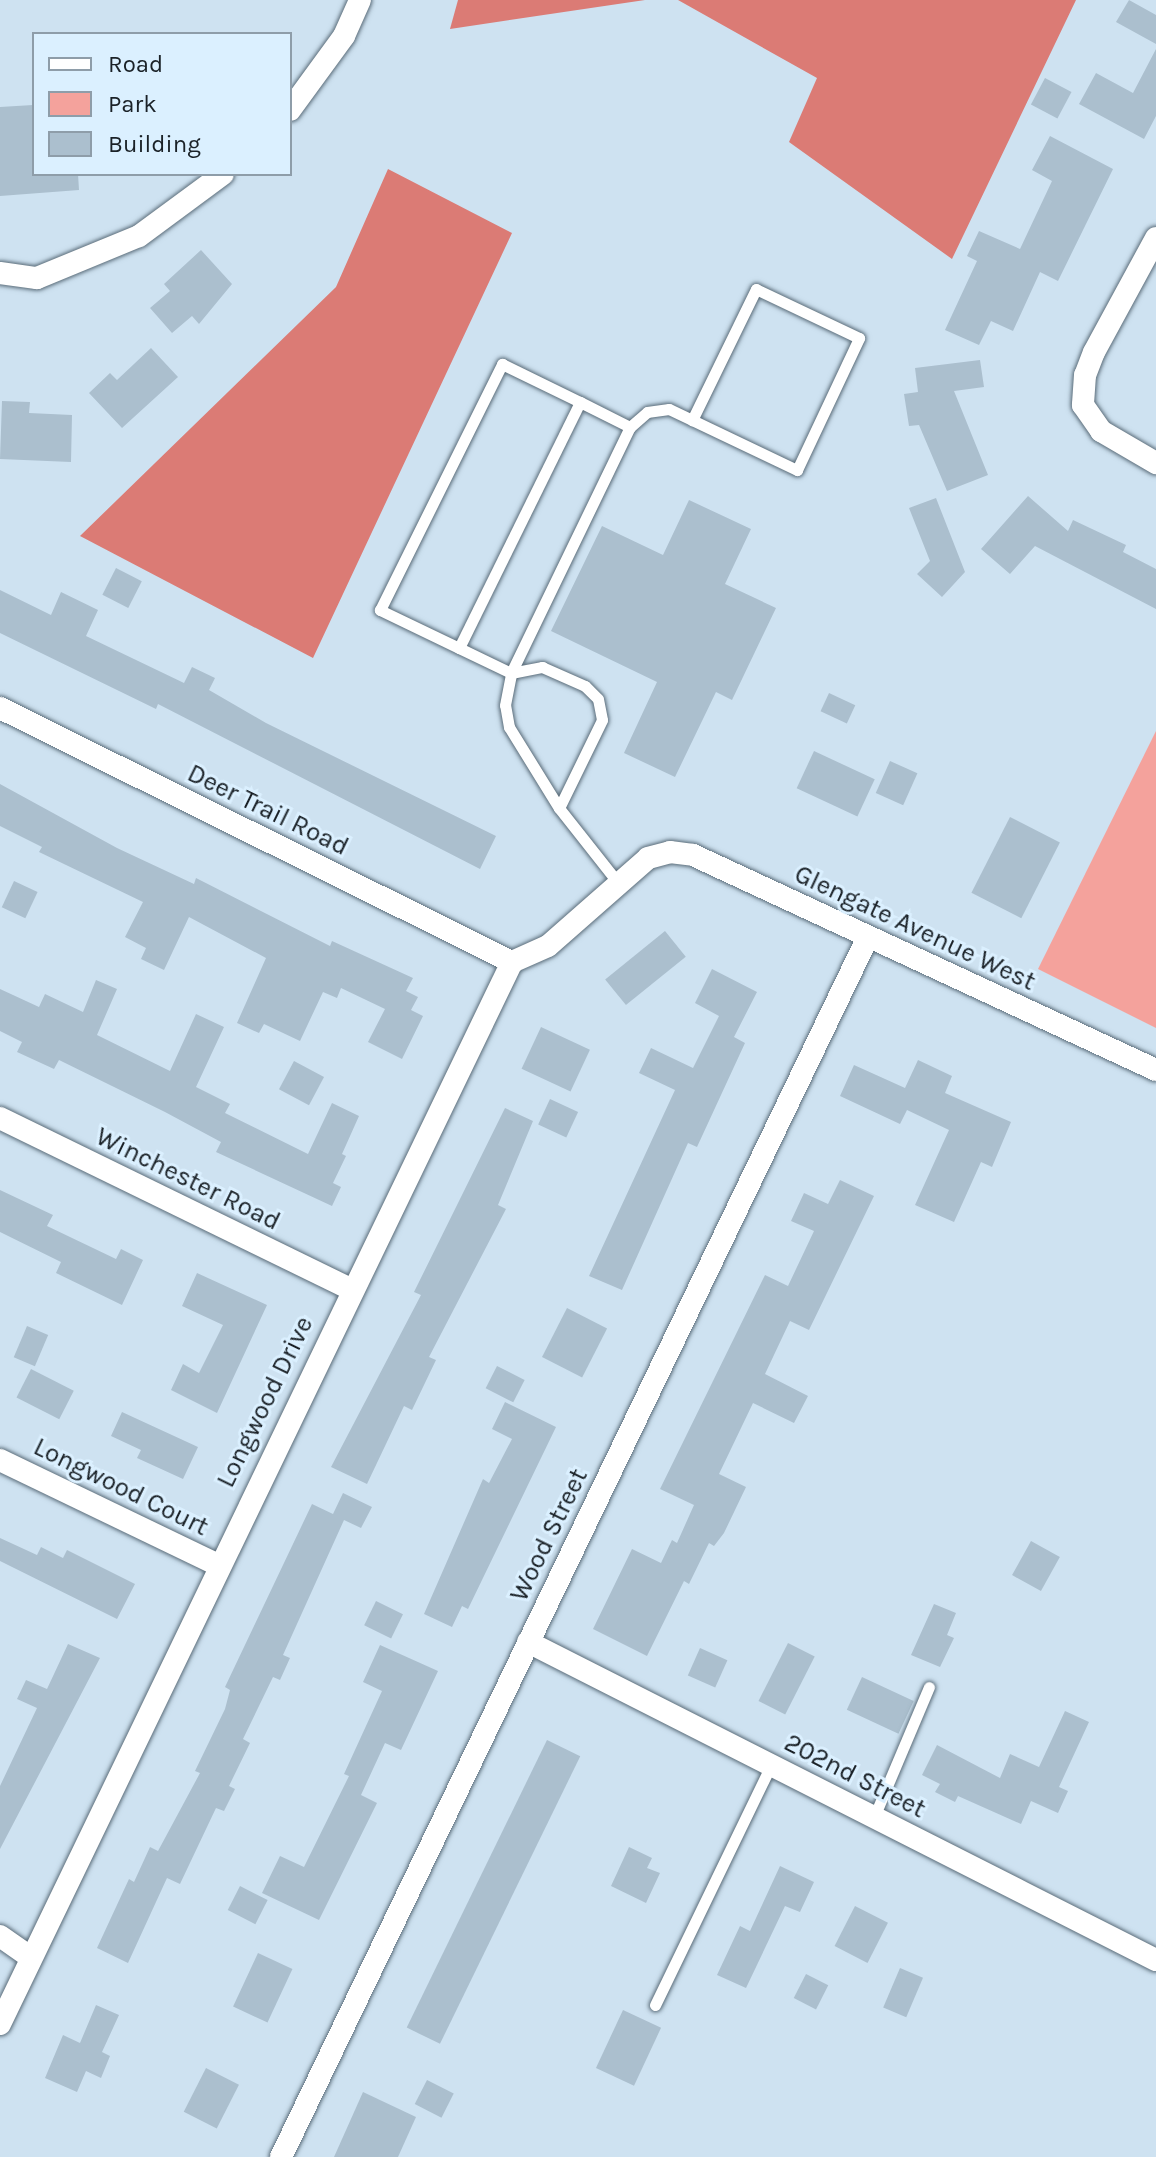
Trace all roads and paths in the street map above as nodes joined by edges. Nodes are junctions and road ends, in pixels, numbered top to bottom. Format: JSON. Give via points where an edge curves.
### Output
{"nodes":[{"id":1,"x":360,"y":0,"type":"edge"},
{"id":2,"x":292,"y":107,"type":"edge"},
{"id":3,"x":220,"y":176,"type":"edge"},
{"id":4,"x":1156,"y":238,"type":"edge"},
{"id":5,"x":0,"y":273,"type":"edge"},
{"id":6,"x":580,"y":402,"type":"junction"},
{"id":7,"x":692,"y":420,"type":"junction"},
{"id":8,"x":630,"y":427,"type":"junction"},
{"id":9,"x":1156,"y":463,"type":"edge"},
{"id":10,"x":459,"y":648,"type":"junction"},
{"id":11,"x":511,"y":673,"type":"junction"},
{"id":12,"x":0,"y":708,"type":"edge"},
{"id":13,"x":559,"y":808,"type":"junction"},
{"id":14,"x":619,"y":884,"type":"junction"},
{"id":15,"x":868,"y":937,"type":"junction"},
{"id":16,"x":512,"y":962,"type":"junction"},
{"id":17,"x":1156,"y":1070,"type":"edge"},
{"id":18,"x":0,"y":1118,"type":"edge"},
{"id":19,"x":351,"y":1289,"type":"junction"},
{"id":20,"x":0,"y":1460,"type":"edge"},
{"id":21,"x":218,"y":1565,"type":"junction"},
{"id":22,"x":528,"y":1642,"type":"junction"},
{"id":23,"x":929,"y":1687,"type":"dead end"},
{"id":24,"x":771,"y":1765,"type":"junction"},
{"id":25,"x":874,"y":1817,"type":"junction"},
{"id":26,"x":0,"y":1936,"type":"edge"},
{"id":27,"x":29,"y":1956,"type":"junction"},
{"id":28,"x":1156,"y":1960,"type":"edge"},
{"id":29,"x":655,"y":2005,"type":"dead end"},
{"id":30,"x":0,"y":2024,"type":"edge"},
{"id":31,"x":281,"y":2157,"type":"edge"}],
"edges":[{"from":1,"to":2,"type":"street","via":[[344,36]]},
{"from":3,"to":5,"type":"street","via":[[139,236],[37,278]]},
{"from":4,"to":9,"type":"street","via":[[1094,352],[1085,375],[1083,405],[1101,431]]},
{"from":6,"to":8,"type":"lane"},
{"from":6,"to":10,"type":"lane"},
{"from":6,"to":10,"type":"lane","via":[[502,364],[380,610]]},
{"from":7,"to":7,"type":"lane","via":[[797,470],[859,338],[756,289]]},
{"from":7,"to":8,"type":"lane","via":[[669,409],[647,412]]},
{"from":8,"to":11,"type":"lane"},
{"from":10,"to":11,"type":"lane"},
{"from":11,"to":13,"type":"lane","via":[[505,705],[509,727]]},
{"from":11,"to":13,"type":"lane","via":[[542,667],[585,686],[598,699],[602,720]]},
{"from":12,"to":16,"type":"street","name":"Deer Trail Road"},
{"from":13,"to":14,"type":"lane"},
{"from":14,"to":15,"type":"street","name":"Glengate Avenue West","via":[[648,858],[670,852],[693,855]]},
{"from":14,"to":16,"type":"street","via":[[548,946]]},
{"from":15,"to":17,"type":"street","name":"Glengate Avenue West"},
{"from":15,"to":22,"type":"street","name":"Wood Street"},
{"from":16,"to":19,"type":"street","name":"Longwood Drive"},
{"from":18,"to":19,"type":"street","name":"Winchester Road"},
{"from":19,"to":21,"type":"street","name":"Longwood Drive"},
{"from":20,"to":21,"type":"street","name":"Longwood Court"},
{"from":21,"to":27,"type":"street","name":"Longwood Drive"},
{"from":22,"to":24,"type":"street","name":"202nd Street"},
{"from":22,"to":31,"type":"street","name":"Wood Street"},
{"from":23,"to":25,"type":"lane"},
{"from":24,"to":25,"type":"street","name":"202nd Street"},
{"from":24,"to":29,"type":"lane"},
{"from":25,"to":28,"type":"street","name":"202nd Street"},
{"from":26,"to":27,"type":"street"},
{"from":27,"to":30,"type":"street","name":"Longwood Drive"}]}
